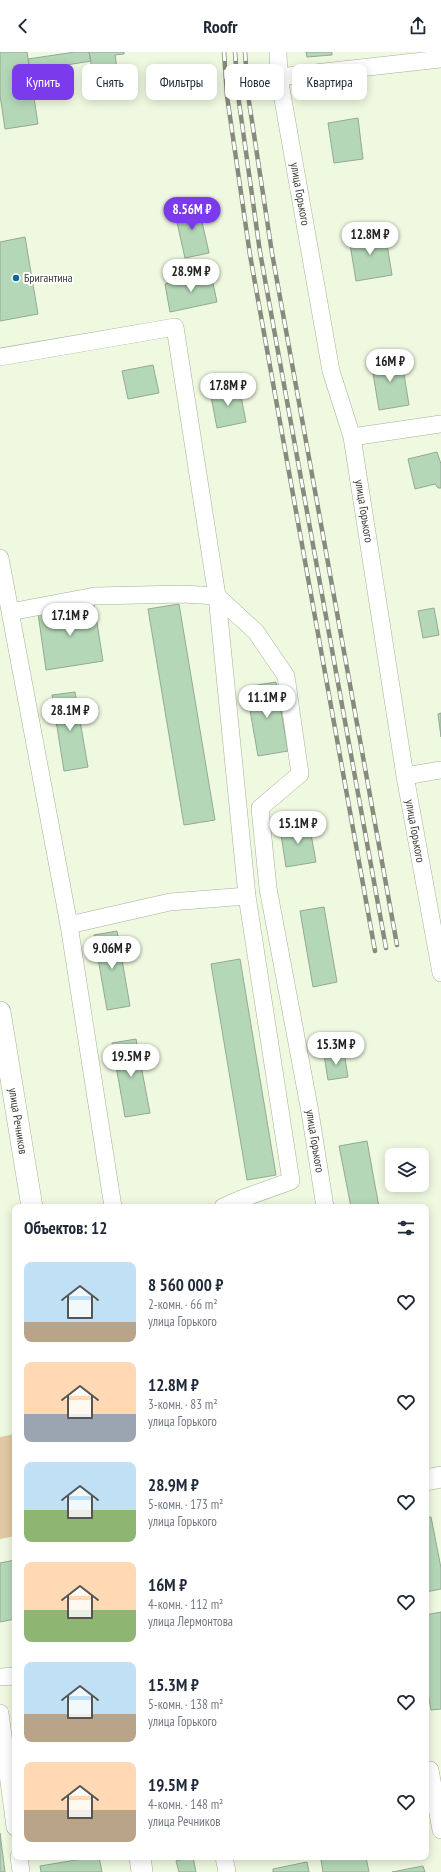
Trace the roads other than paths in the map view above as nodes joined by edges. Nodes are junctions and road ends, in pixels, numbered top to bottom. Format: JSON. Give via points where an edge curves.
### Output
{"nodes":[{"id":1,"x":278,"y":52,"type":"edge"},
{"id":2,"x":441,"y":59,"type":"edge"},
{"id":3,"x":278,"y":64,"type":"edge"},
{"id":4,"x":284,"y":76,"type":"edge"},
{"id":5,"x":283,"y":100,"type":"edge"},
{"id":6,"x":0,"y":357,"type":"edge"},
{"id":7,"x":441,"y":424,"type":"edge"},
{"id":8,"x":352,"y":437,"type":"junction"},
{"id":9,"x":0,"y":558,"type":"edge"},
{"id":10,"x":217,"y":596,"type":"junction"},
{"id":11,"x":10,"y":612,"type":"junction"},
{"id":12,"x":441,"y":770,"type":"edge"},
{"id":13,"x":405,"y":776,"type":"junction"},
{"id":14,"x":247,"y":896,"type":"junction"},
{"id":15,"x":69,"y":925,"type":"junction"},
{"id":16,"x":441,"y":972,"type":"edge"},
{"id":17,"x":0,"y":1012,"type":"edge"},
{"id":18,"x":32,"y":1204,"type":"edge"},
{"id":19,"x":113,"y":1204,"type":"edge"},
{"id":20,"x":230,"y":1204,"type":"edge"},
{"id":21,"x":325,"y":1204,"type":"edge"},
{"id":22,"x":441,"y":1477,"type":"edge"},
{"id":23,"x":429,"y":1479,"type":"edge"},
{"id":24,"x":12,"y":1676,"type":"edge"},
{"id":25,"x":0,"y":1677,"type":"edge"},
{"id":26,"x":0,"y":1712,"type":"edge"},
{"id":27,"x":429,"y":1770,"type":"edge"},
{"id":28,"x":12,"y":1804,"type":"edge"},
{"id":29,"x":441,"y":1830,"type":"edge"},
{"id":30,"x":140,"y":1860,"type":"edge"},
{"id":31,"x":225,"y":1860,"type":"edge"},
{"id":32,"x":142,"y":1872,"type":"edge"},
{"id":33,"x":227,"y":1872,"type":"edge"}],
"edges":[{"from":1,"to":3,"type":"street","name":"улица Горького"},
{"from":2,"to":4,"type":"street"},
{"from":5,"to":8,"type":"street","name":"улица Горького","via":[[331,371]]},
{"from":6,"to":10,"type":"street","via":[[176,327]]},
{"from":7,"to":8,"type":"street"},
{"from":8,"to":13,"type":"street","name":"улица Горького"},
{"from":9,"to":11,"type":"street"},
{"from":10,"to":11,"type":"street","via":[[95,596]]},
{"from":10,"to":14,"type":"street"},
{"from":10,"to":21,"type":"street","name":"улица Горького","via":[[256,632],[286,676],[300,774],[260,808],[268,888]]},
{"from":11,"to":15,"type":"street"},
{"from":12,"to":13,"type":"street"},
{"from":13,"to":16,"type":"street","name":"улица Горького"},
{"from":14,"to":15,"type":"street","via":[[170,902]]},
{"from":14,"to":20,"type":"street","via":[[291,1181]]},
{"from":15,"to":19,"type":"street"},
{"from":17,"to":18,"type":"street","name":"улица Речников"},
{"from":22,"to":23,"type":"street"},
{"from":24,"to":25,"type":"street"},
{"from":26,"to":28,"type":"street"},
{"from":27,"to":29,"type":"street"},
{"from":30,"to":32,"type":"street"},
{"from":31,"to":33,"type":"street"}]}
